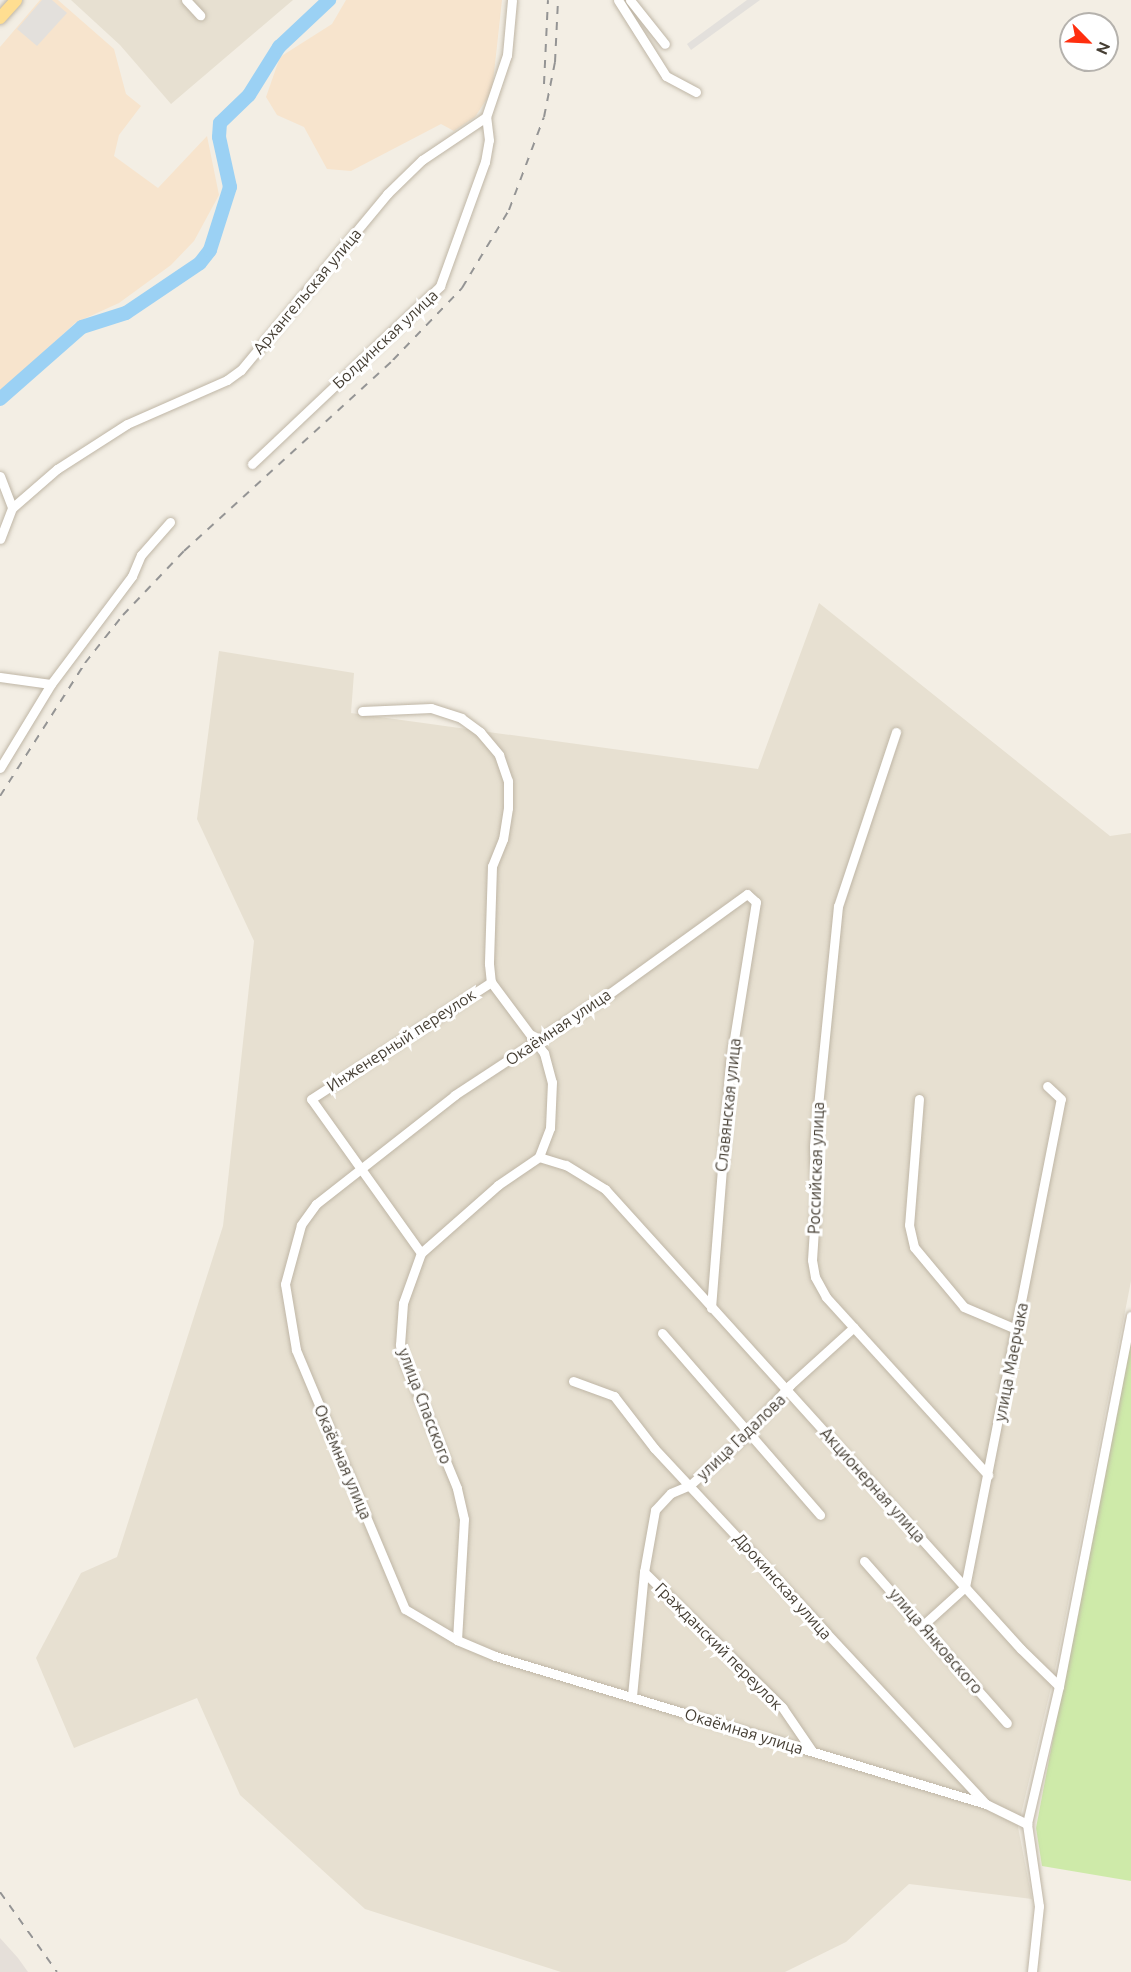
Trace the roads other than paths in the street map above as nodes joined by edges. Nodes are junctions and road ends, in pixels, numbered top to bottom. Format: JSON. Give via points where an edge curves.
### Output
{"nodes":[{"id":1,"x":16,"y":0,"type":"edge"},
{"id":2,"x":186,"y":0,"type":"edge"},
{"id":3,"x":512,"y":0,"type":"edge"},
{"id":4,"x":618,"y":0,"type":"edge"},
{"id":5,"x":630,"y":0,"type":"edge"},
{"id":6,"x":200,"y":15,"type":"dead end"},
{"id":7,"x":0,"y":18,"type":"edge"},
{"id":8,"x":665,"y":44,"type":"dead end"},
{"id":9,"x":696,"y":92,"type":"dead end"},
{"id":10,"x":486,"y":117,"type":"junction"},
{"id":11,"x":252,"y":464,"type":"dead end"},
{"id":12,"x":0,"y":476,"type":"edge"},
{"id":13,"x":12,"y":508,"type":"junction"},
{"id":14,"x":170,"y":522,"type":"dead end"},
{"id":15,"x":0,"y":539,"type":"edge"},
{"id":16,"x":0,"y":677,"type":"edge"},
{"id":17,"x":51,"y":684,"type":"junction"},
{"id":18,"x":362,"y":711,"type":"dead end"},
{"id":19,"x":896,"y":732,"type":"dead end"},
{"id":20,"x":0,"y":768,"type":"edge"},
{"id":21,"x":756,"y":902,"type":"joint"},
{"id":22,"x":491,"y":982,"type":"junction"},
{"id":23,"x":535,"y":1042,"type":"junction"},
{"id":24,"x":1047,"y":1086,"type":"dead end"},
{"id":25,"x":919,"y":1099,"type":"dead end"},
{"id":26,"x":539,"y":1157,"type":"junction"},
{"id":27,"x":359,"y":1168,"type":"junction"},
{"id":28,"x":422,"y":1253,"type":"junction"},
{"id":29,"x":711,"y":1308,"type":"junction"},
{"id":30,"x":1131,"y":1316,"type":"edge"},
{"id":31,"x":854,"y":1327,"type":"junction"},
{"id":32,"x":1016,"y":1329,"type":"junction"},
{"id":33,"x":662,"y":1334,"type":"dead end"},
{"id":34,"x":573,"y":1381,"type":"dead end"},
{"id":35,"x":788,"y":1392,"type":"junction"},
{"id":36,"x":744,"y":1432,"type":"junction"},
{"id":37,"x":988,"y":1475,"type":"junction"},
{"id":38,"x":690,"y":1485,"type":"junction"},
{"id":39,"x":820,"y":1515,"type":"dead end"},
{"id":40,"x":864,"y":1561,"type":"dead end"},
{"id":41,"x":644,"y":1572,"type":"junction"},
{"id":42,"x":965,"y":1587,"type":"junction"},
{"id":43,"x":923,"y":1625,"type":"junction"},
{"id":44,"x":457,"y":1640,"type":"junction"},
{"id":45,"x":1059,"y":1686,"type":"junction"},
{"id":46,"x":632,"y":1696,"type":"junction"},
{"id":47,"x":1007,"y":1723,"type":"dead end"},
{"id":48,"x":812,"y":1751,"type":"junction"},
{"id":49,"x":986,"y":1804,"type":"junction"},
{"id":50,"x":1027,"y":1824,"type":"junction"},
{"id":51,"x":1032,"y":1972,"type":"edge"}],
"edges":[{"from":1,"to":7,"type":"main road"},
{"from":2,"to":6,"type":"street"},
{"from":3,"to":10,"type":"street","via":[[507,55]]},
{"from":4,"to":9,"type":"street","via":[[666,76]]},
{"from":5,"to":8,"type":"street"},
{"from":10,"to":11,"type":"street","name":"Болдинская улица","via":[[489,140],[484,162],[440,286]]},
{"from":10,"to":13,"type":"street","name":"Архангельская улица","via":[[422,160],[387,194],[235,375],[127,424],[57,469]]},
{"from":12,"to":13,"type":"street"},
{"from":13,"to":15,"type":"street"},
{"from":14,"to":17,"type":"street","via":[[141,555],[132,576]]},
{"from":16,"to":17,"type":"street"},
{"from":17,"to":20,"type":"street"},
{"from":18,"to":22,"type":"street","via":[[431,708],[461,718],[480,732],[499,755],[508,782],[508,808],[503,839],[492,866]]},
{"from":19,"to":31,"type":"street","name":"Российская улица","via":[[838,906],[814,1146],[815,1276],[826,1297]]},
{"from":21,"to":23,"type":"street","name":"Окаёмная улица","via":[[742,894],[610,993]]},
{"from":21,"to":29,"type":"street","name":"Славянская улица","via":[[730,1064]]},
{"from":22,"to":23,"type":"street"},
{"from":22,"to":27,"type":"street","name":"Инженерный переулок","via":[[311,1099]]},
{"from":23,"to":26,"type":"street","via":[[544,1053],[552,1082],[550,1128]]},
{"from":23,"to":27,"type":"street","name":"Окаёмная улица","via":[[455,1095]]},
{"from":24,"to":32,"type":"street","name":"улица Маерчака","via":[[1061,1100]]},
{"from":25,"to":32,"type":"street","via":[[909,1225],[914,1247],[964,1307]]},
{"from":26,"to":28,"type":"street","name":"улица Спасского","via":[[498,1185]]},
{"from":26,"to":29,"type":"street","name":"Акционерная улица","via":[[566,1165],[605,1189]]},
{"from":27,"to":28,"type":"street"},
{"from":27,"to":44,"type":"street","name":"Окаёмная улица","via":[[316,1204],[302,1226],[285,1284],[287,1316],[296,1350],[405,1609]]},
{"from":28,"to":44,"type":"street","name":"улица Спасского","via":[[403,1303],[400,1345],[461,1501],[464,1519]]},
{"from":29,"to":35,"type":"street","name":"Акционерная улица"},
{"from":30,"to":45,"type":"street"},
{"from":31,"to":35,"type":"street","name":"улица Гадалова"},
{"from":31,"to":37,"type":"street","name":"Российская улица"},
{"from":32,"to":37,"type":"street","name":"улица Маерчака"},
{"from":33,"to":36,"type":"street"},
{"from":34,"to":38,"type":"street","name":"Дрокинская улица","via":[[614,1396],[654,1448]]},
{"from":35,"to":36,"type":"street","name":"улица Гадалова"},
{"from":35,"to":42,"type":"street","name":"Акционерная улица"},
{"from":36,"to":38,"type":"street","name":"улица Гадалова","via":[[743,1438]]},
{"from":36,"to":39,"type":"street"},
{"from":37,"to":42,"type":"street","name":"улица Маерчака"},
{"from":38,"to":41,"type":"street","name":"улица Гадалова","via":[[671,1493],[655,1510]]},
{"from":38,"to":49,"type":"street","name":"Дрокинская улица","via":[[950,1770]]},
{"from":40,"to":43,"type":"street","name":"улица Янковского"},
{"from":41,"to":46,"type":"street","name":"улица Гадалова"},
{"from":41,"to":48,"type":"street","name":"Гражданский переулок","via":[[782,1707]]},
{"from":42,"to":43,"type":"street"},
{"from":42,"to":45,"type":"street","name":"Акционерная улица"},
{"from":43,"to":47,"type":"street","name":"улица Янковского"},
{"from":44,"to":46,"type":"street","name":"Окаёмная улица","via":[[495,1656]]},
{"from":45,"to":50,"type":"street"},
{"from":46,"to":48,"type":"street","name":"Окаёмная улица"},
{"from":48,"to":49,"type":"street","name":"Окаёмная улица"},
{"from":49,"to":50,"type":"street","name":"Окаёмная улица"},
{"from":50,"to":51,"type":"street","via":[[1039,1906]]}]}
